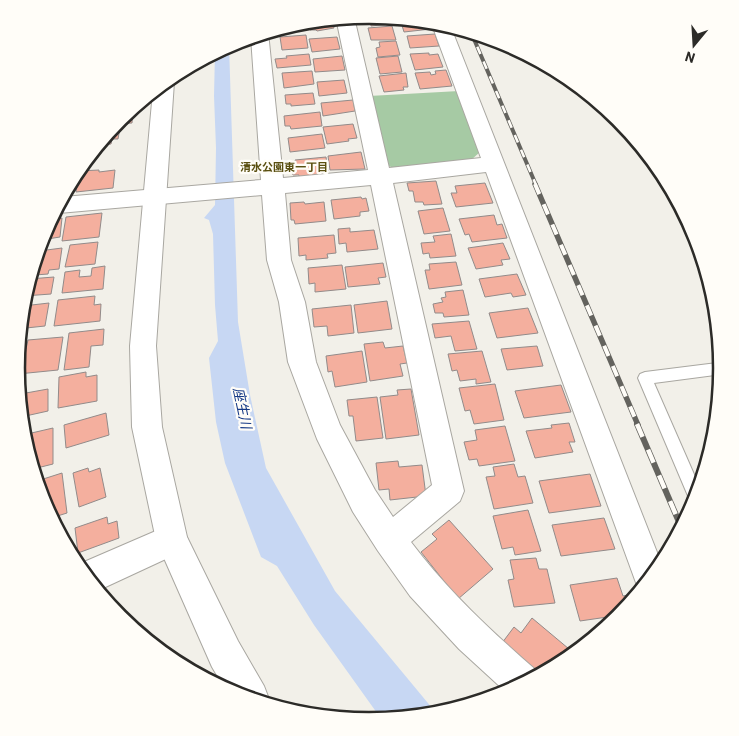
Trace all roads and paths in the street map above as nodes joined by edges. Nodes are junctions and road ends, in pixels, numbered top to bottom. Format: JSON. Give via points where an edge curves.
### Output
{"nodes":[{"id":1,"x":347,"y":24,"type":"edge"},
{"id":2,"x":444,"y":32,"type":"edge"},
{"id":3,"x":260,"y":42,"type":"edge"},
{"id":4,"x":165,"y":92,"type":"edge"},
{"id":5,"x":494,"y":164,"type":"junction"},
{"id":6,"x":380,"y":177,"type":"junction"},
{"id":7,"x":264,"y":187,"type":"junction"},
{"id":8,"x":170,"y":196,"type":"junction"},
{"id":9,"x":67,"y":204,"type":"edge"},
{"id":10,"x":714,"y":369,"type":"edge"},
{"id":11,"x":692,"y":487,"type":"edge"},
{"id":12,"x":172,"y":540,"type":"junction"},
{"id":13,"x":389,"y":540,"type":"junction"},
{"id":14,"x":648,"y":571,"type":"edge"},
{"id":15,"x":94,"y":575,"type":"edge"},
{"id":16,"x":518,"y":679,"type":"edge"},
{"id":17,"x":245,"y":689,"type":"edge"}],
"edges":[{"from":1,"to":6,"type":"street"},
{"from":2,"to":5,"type":"street"},
{"from":3,"to":7,"type":"street"},
{"from":4,"to":8,"type":"street"},
{"from":5,"to":6,"type":"street"},
{"from":5,"to":14,"type":"street"},
{"from":6,"to":7,"type":"street"},
{"from":6,"to":13,"type":"street","via":[[449,491]]},
{"from":7,"to":8,"type":"street"},
{"from":7,"to":13,"type":"street","via":[[279,260],[292,302],[302,362],[327,430],[364,501]]},
{"from":8,"to":9,"type":"street"},
{"from":8,"to":12,"type":"street","via":[[143,346],[147,427]]},
{"from":10,"to":11,"type":"lane","via":[[644,378]]},
{"from":12,"to":15,"type":"street"},
{"from":12,"to":17,"type":"street","via":[[225,654]]},
{"from":13,"to":16,"type":"street","via":[[422,584],[472,637]]}]}
